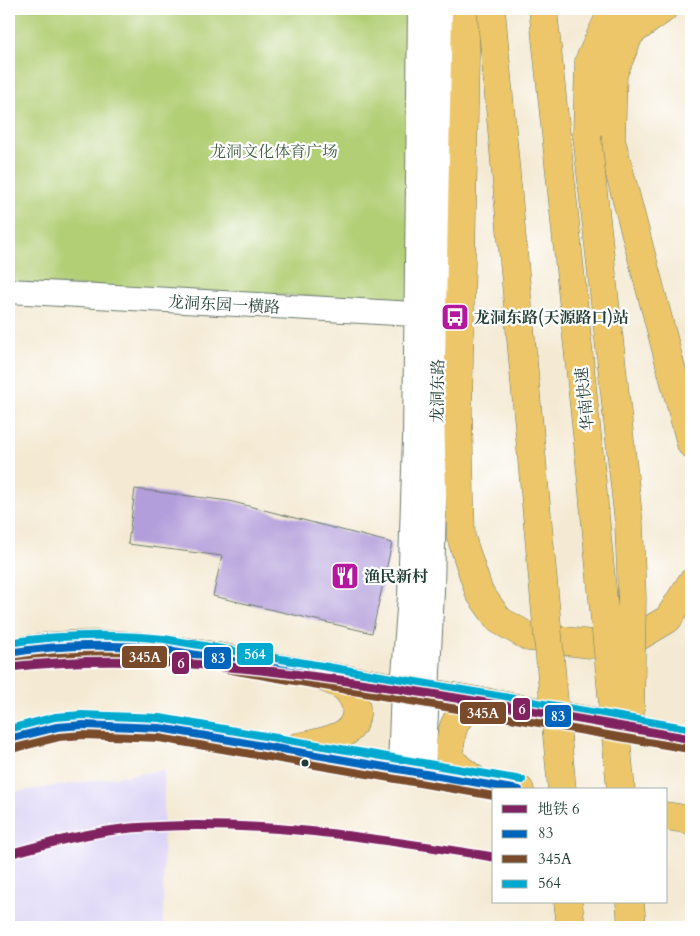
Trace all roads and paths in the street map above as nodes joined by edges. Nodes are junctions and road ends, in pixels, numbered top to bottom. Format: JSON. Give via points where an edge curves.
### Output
{"nodes":[{"id":1,"x":420,"y":9,"type":"edge"},
{"id":2,"x":441,"y":9,"type":"edge"},
{"id":3,"x":466,"y":9,"type":"edge"},
{"id":4,"x":490,"y":9,"type":"edge"},
{"id":5,"x":543,"y":9,"type":"edge"},
{"id":6,"x":620,"y":9,"type":"edge"},
{"id":7,"x":662,"y":9,"type":"edge"},
{"id":8,"x":9,"y":291,"type":"edge"},
{"id":9,"x":427,"y":315,"type":"junction"},
{"id":10,"x":691,"y":444,"type":"edge"},
{"id":11,"x":691,"y":583,"type":"edge"},
{"id":12,"x":9,"y":653,"type":"edge"},
{"id":13,"x":317,"y":674,"type":"junction"},
{"id":14,"x":414,"y":690,"type":"junction"},
{"id":15,"x":487,"y":702,"type":"junction"},
{"id":16,"x":684,"y":735,"type":"edge"},
{"id":17,"x":9,"y":739,"type":"edge"},
{"id":18,"x":284,"y":749,"type":"junction"},
{"id":19,"x":411,"y":771,"type":"junction"},
{"id":20,"x":478,"y":782,"type":"junction"},
{"id":21,"x":510,"y":788,"type":"edge"},
{"id":22,"x":554,"y":788,"type":"edge"},
{"id":23,"x":562,"y":788,"type":"edge"},
{"id":24,"x":621,"y":788,"type":"edge"},
{"id":25,"x":629,"y":788,"type":"edge"},
{"id":26,"x":668,"y":816,"type":"edge"},
{"id":27,"x":691,"y":820,"type":"edge"},
{"id":28,"x":568,"y":904,"type":"edge"},
{"id":29,"x":573,"y":904,"type":"edge"},
{"id":30,"x":630,"y":904,"type":"edge"},
{"id":31,"x":573,"y":927,"type":"edge"},
{"id":32,"x":632,"y":927,"type":"edge"}],
"edges":[{"from":1,"to":9,"type":"street","name":"龙洞东路"},
{"from":2,"to":9,"type":"street","name":"龙洞东路"},
{"from":3,"to":11,"type":"highway","via":[[458,411],[461,537],[479,592],[499,620],[529,637],[591,644],[631,641],[668,619]]},
{"from":4,"to":22,"type":"highway","via":[[486,95],[527,568]]},
{"from":4,"to":23,"type":"highway","bridge":true},
{"from":5,"to":24,"type":"highway","name":"华南快速","bridge":true},
{"from":6,"to":25,"type":"highway","bridge":true,"via":[[608,20],[589,61],[587,136],[629,524],[632,598]]},
{"from":7,"to":10,"type":"highway","via":[[630,33],[613,74],[611,140]]},
{"from":8,"to":9,"type":"street","name":"龙洞东园一横路"},
{"from":9,"to":14,"type":"street","name":"龙洞东路","via":[[410,596]]},
{"from":12,"to":13,"type":"highway","via":[[62,645],[144,646]]},
{"from":13,"to":14,"type":"highway"},
{"from":13,"to":18,"type":"highway","via":[[345,688],[355,701],[358,715],[351,728],[341,736]]},
{"from":14,"to":15,"type":"highway"},
{"from":14,"to":19,"type":"street","name":"龙洞东路"},
{"from":15,"to":16,"type":"highway"},
{"from":15,"to":20,"type":"highway","via":[[470,707],[454,721],[451,738],[450,755],[453,760]]},
{"from":17,"to":18,"type":"highway","via":[[57,728],[112,726],[160,728]]},
{"from":18,"to":19,"type":"highway"},
{"from":19,"to":20,"type":"highway"},
{"from":20,"to":21,"type":"highway"},
{"from":26,"to":27,"type":"highway"},
{"from":28,"to":31,"type":"highway"},
{"from":29,"to":31,"type":"highway"},
{"from":30,"to":32,"type":"highway"}]}
